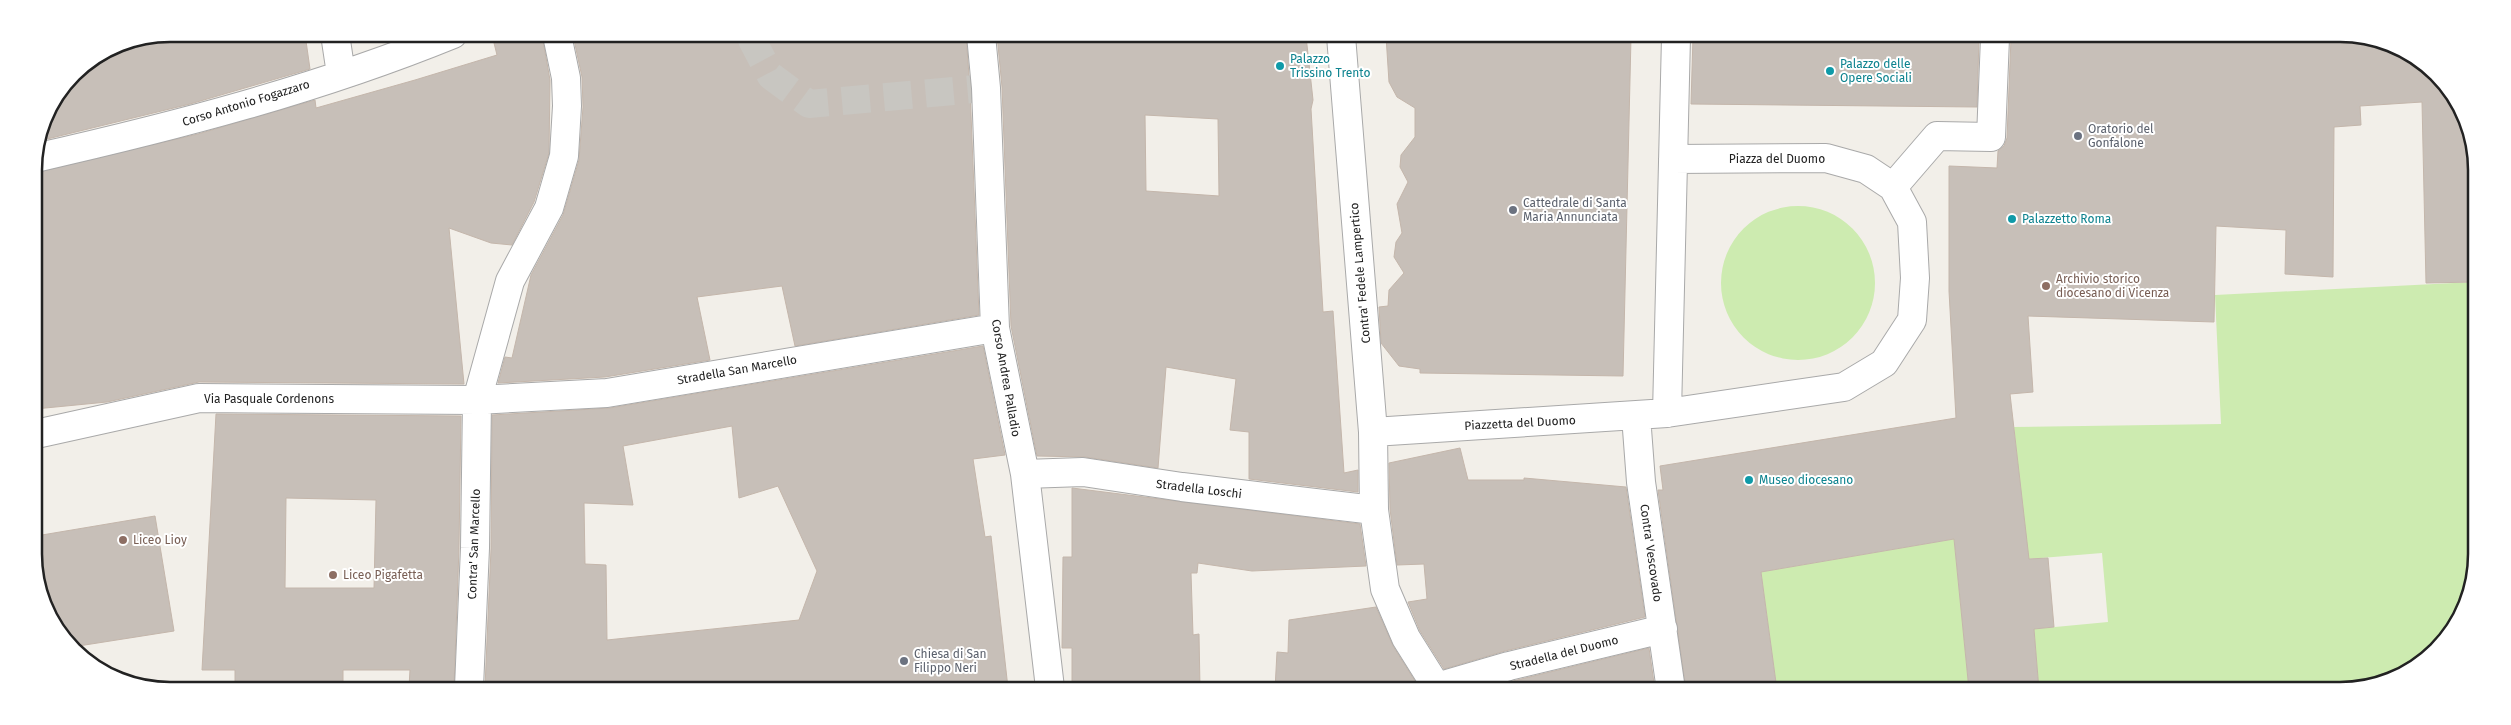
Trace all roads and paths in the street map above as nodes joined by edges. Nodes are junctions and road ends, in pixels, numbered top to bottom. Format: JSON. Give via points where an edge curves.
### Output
{"nodes":[{"id":1,"x":1342,"y":42,"type":"edge"},
{"id":2,"x":1676,"y":42,"type":"edge"},
{"id":3,"x":1995,"y":42,"type":"edge"},
{"id":4,"x":336,"y":43,"type":"edge"},
{"id":5,"x":428,"y":43,"type":"edge"},
{"id":6,"x":559,"y":43,"type":"edge"},
{"id":7,"x":982,"y":43,"type":"edge"},
{"id":8,"x":341,"y":74,"type":"junction"},
{"id":9,"x":44,"y":156,"type":"edge"},
{"id":10,"x":1672,"y":159,"type":"junction"},
{"id":11,"x":1893,"y":187,"type":"junction"},
{"id":12,"x":995,"y":328,"type":"junction"},
{"id":13,"x":477,"y":400,"type":"junction"},
{"id":14,"x":1667,"y":413,"type":"junction"},
{"id":15,"x":1636,"y":416,"type":"junction"},
{"id":16,"x":1373,"y":432,"type":"junction"},
{"id":17,"x":42,"y":433,"type":"edge"},
{"id":18,"x":1025,"y":474,"type":"junction"},
{"id":19,"x":1374,"y":510,"type":"junction"},
{"id":20,"x":1663,"y":629,"type":"junction"},
{"id":21,"x":469,"y":682,"type":"edge"},
{"id":22,"x":1049,"y":682,"type":"edge"},
{"id":23,"x":1434,"y":682,"type":"edge"},
{"id":24,"x":1457,"y":682,"type":"edge"},
{"id":25,"x":1670,"y":682,"type":"edge"}],
"edges":[{"from":1,"to":16,"type":"street","name":"Contra' Fedele Lampertico"},
{"from":2,"to":10,"type":"street"},
{"from":3,"to":11,"type":"street","via":[[1991,137],[1937,136]]},
{"from":4,"to":8,"type":"street"},
{"from":5,"to":8,"type":"street","name":"Corso Antonio Fogazzaro"},
{"from":6,"to":13,"type":"street","name":"Contra' San Marcello","via":[[566,78],[564,156],[549,208],[510,281]]},
{"from":7,"to":12,"type":"street","name":"Corso Andrea Palladio"},
{"from":8,"to":9,"type":"street","name":"Corso Antonio Fogazzaro","via":[[161,129]]},
{"from":10,"to":11,"type":"street","name":"Piazza del Duomo","via":[[1826,158],[1866,169]]},
{"from":10,"to":14,"type":"street"},
{"from":11,"to":14,"type":"street","name":"Piazza del Duomo","via":[[1912,222],[1915,278],[1912,320],[1884,363],[1844,387]]},
{"from":12,"to":13,"type":"street","name":"Stradella San Marcello","via":[[607,393]]},
{"from":12,"to":18,"type":"street","name":"Corso Andrea Palladio"},
{"from":13,"to":17,"type":"street","name":"Via Pasquale Cordenons","via":[[199,398]]},
{"from":13,"to":21,"type":"street","name":"Contra' San Marcello"},
{"from":14,"to":15,"type":"street","name":"Piazzetta del Duomo"},
{"from":15,"to":16,"type":"street","name":"Piazzetta del Duomo"},
{"from":15,"to":20,"type":"street","name":"Contra' Vescovado","via":[[1641,482]]},
{"from":16,"to":19,"type":"street","name":"Contra' Fedele Lampertico"},
{"from":18,"to":19,"type":"street","name":"Stradella Loschi","via":[[1083,472]]},
{"from":18,"to":22,"type":"street","name":"Corso Andrea Palladio"},
{"from":19,"to":23,"type":"street","name":"Contra' Fedele Lampertico","via":[[1385,589],[1406,638]]},
{"from":20,"to":24,"type":"street","name":"Stradella del Duomo","via":[[1509,666]]},
{"from":20,"to":25,"type":"street","name":"Contra' Vescovado"}]}
